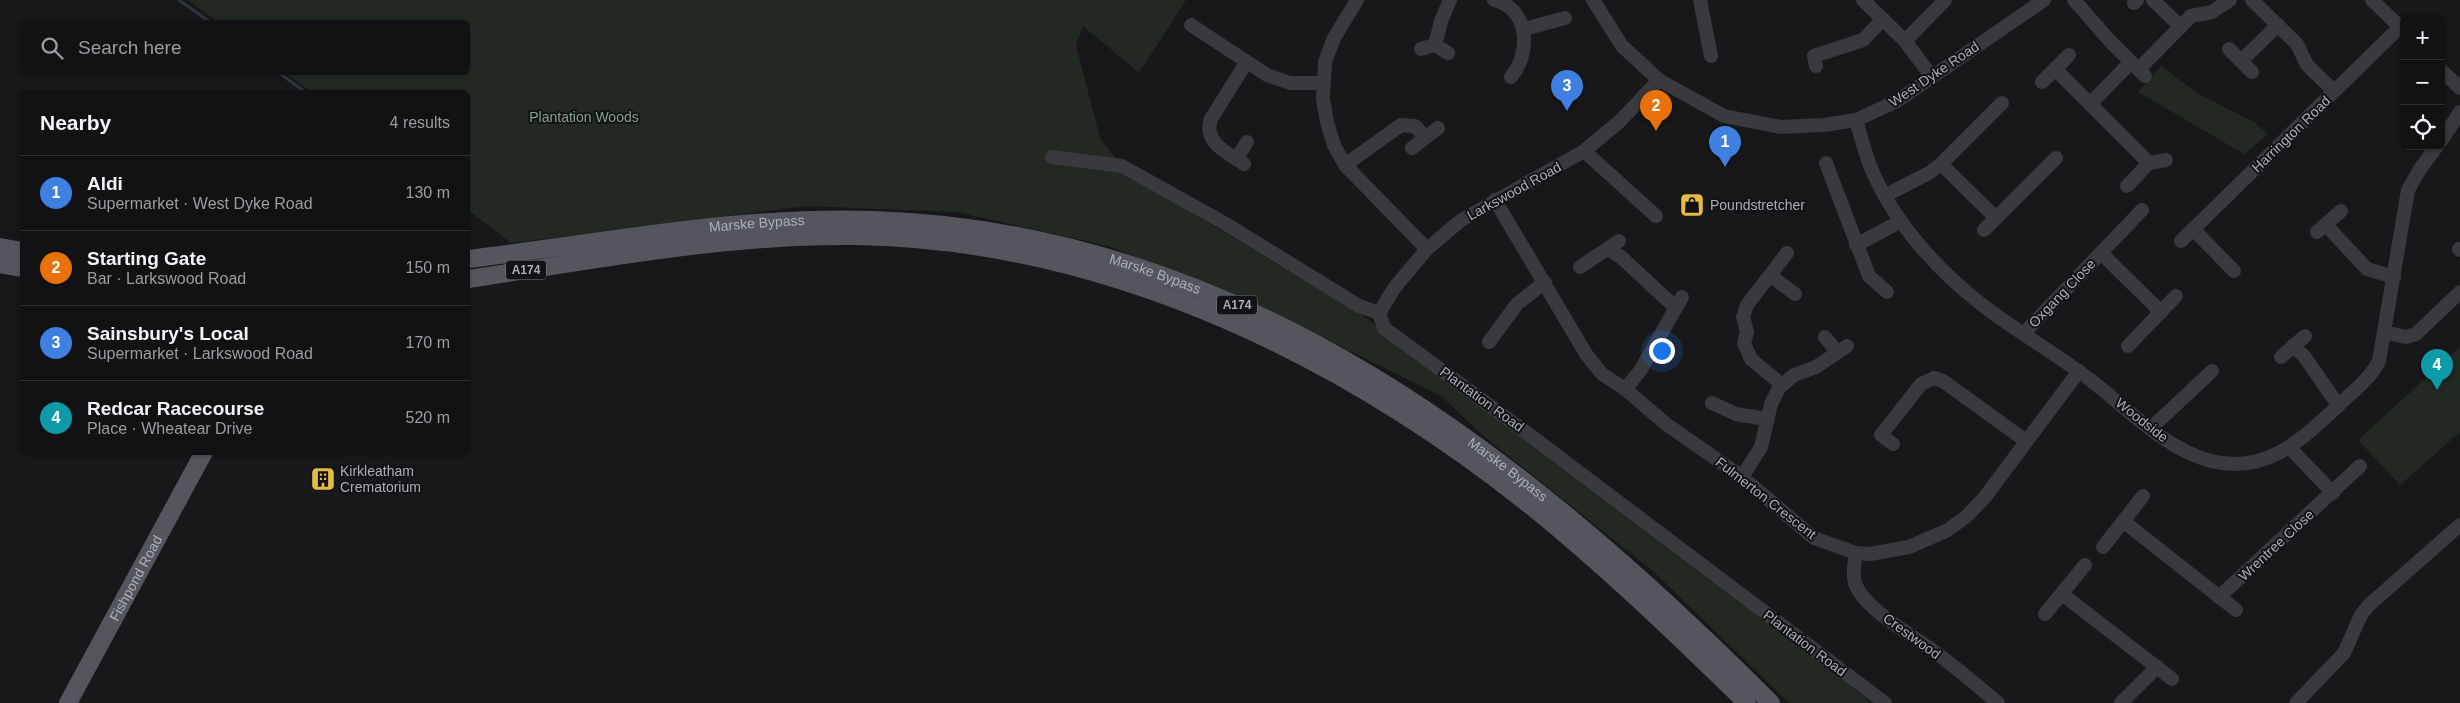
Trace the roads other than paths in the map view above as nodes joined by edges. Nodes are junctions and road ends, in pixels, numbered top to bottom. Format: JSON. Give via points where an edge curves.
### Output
{"nodes":[{"id":1,"x":1450,"y":0,"type":"edge"},
{"id":2,"x":1494,"y":0,"type":"edge"},
{"id":3,"x":1593,"y":0,"type":"edge"},
{"id":4,"x":1700,"y":0,"type":"edge"},
{"id":5,"x":1863,"y":0,"type":"edge"},
{"id":6,"x":1945,"y":0,"type":"edge"},
{"id":7,"x":2044,"y":0,"type":"edge"},
{"id":8,"x":2074,"y":0,"type":"edge"},
{"id":9,"x":2153,"y":0,"type":"edge"},
{"id":10,"x":2230,"y":0,"type":"edge"},
{"id":11,"x":2252,"y":0,"type":"edge"},
{"id":12,"x":2372,"y":0,"type":"edge"},
{"id":13,"x":1353,"y":2,"type":"edge"},
{"id":14,"x":1557,"y":17,"type":"dead end"},
{"id":15,"x":1883,"y":20,"type":"junction"},
{"id":16,"x":2278,"y":25,"type":"junction"},
{"id":17,"x":2180,"y":27,"type":"junction"},
{"id":18,"x":2400,"y":27,"type":"edge"},
{"id":19,"x":1524,"y":29,"type":"junction"},
{"id":20,"x":2400,"y":31,"type":"edge"},
{"id":21,"x":1194,"y":33,"type":"dead end"},
{"id":22,"x":1905,"y":41,"type":"junction"},
{"id":23,"x":1435,"y":45,"type":"junction"},
{"id":24,"x":2230,"y":48,"type":"dead end"},
{"id":25,"x":1421,"y":49,"type":"dead end"},
{"id":26,"x":1448,"y":53,"type":"dead end"},
{"id":27,"x":2069,"y":55,"type":"dead end"},
{"id":28,"x":1711,"y":56,"type":"dead end"},
{"id":29,"x":2242,"y":61,"type":"junction"},
{"id":30,"x":1246,"y":63,"type":"junction"},
{"id":31,"x":1816,"y":66,"type":"dead end"},
{"id":32,"x":2055,"y":69,"type":"junction"},
{"id":33,"x":2138,"y":69,"type":"junction"},
{"id":34,"x":1520,"y":71,"type":"dead end"},
{"id":35,"x":2252,"y":72,"type":"dead end"},
{"id":36,"x":2445,"y":74,"type":"edge"},
{"id":37,"x":1932,"y":77,"type":"junction"},
{"id":38,"x":1659,"y":80,"type":"junction"},
{"id":39,"x":2042,"y":82,"type":"dead end"},
{"id":40,"x":1323,"y":84,"type":"junction"},
{"id":41,"x":2460,"y":88,"type":"edge"},
{"id":42,"x":2334,"y":92,"type":"junction"},
{"id":43,"x":2002,"y":103,"type":"dead end"},
{"id":44,"x":2090,"y":104,"type":"junction"},
{"id":45,"x":2460,"y":112,"type":"edge"},
{"id":46,"x":1856,"y":120,"type":"junction"},
{"id":47,"x":1438,"y":128,"type":"dead end"},
{"id":48,"x":2445,"y":135,"type":"edge"},
{"id":49,"x":1425,"y":137,"type":"junction"},
{"id":50,"x":1247,"y":142,"type":"dead end"},
{"id":51,"x":1412,"y":148,"type":"dead end"},
{"id":52,"x":2435,"y":150,"type":"edge"},
{"id":53,"x":1584,"y":151,"type":"junction"},
{"id":54,"x":1052,"y":157,"type":"dead end"},
{"id":55,"x":2056,"y":158,"type":"dead end"},
{"id":56,"x":2166,"y":160,"type":"dead end"},
{"id":57,"x":1826,"y":163,"type":"dead end"},
{"id":58,"x":2149,"y":163,"type":"junction"},
{"id":59,"x":1940,"y":164,"type":"junction"},
{"id":60,"x":1345,"y":165,"type":"junction"},
{"id":61,"x":2127,"y":186,"type":"dead end"},
{"id":62,"x":1886,"y":195,"type":"junction"},
{"id":63,"x":1495,"y":200,"type":"junction"},
{"id":64,"x":2142,"y":210,"type":"dead end"},
{"id":65,"x":2341,"y":211,"type":"dead end"},
{"id":66,"x":1656,"y":216,"type":"dead end"},
{"id":67,"x":1996,"y":218,"type":"junction"},
{"id":68,"x":1901,"y":221,"type":"junction"},
{"id":69,"x":2193,"y":229,"type":"junction"},
{"id":70,"x":1984,"y":230,"type":"dead end"},
{"id":71,"x":2181,"y":241,"type":"dead end"},
{"id":72,"x":1856,"y":246,"type":"junction"},
{"id":73,"x":0,"y":248,"type":"edge"},
{"id":74,"x":1427,"y":249,"type":"junction"},
{"id":75,"x":20,"y":251,"type":"edge"},
{"id":76,"x":1787,"y":253,"type":"dead end"},
{"id":77,"x":2101,"y":253,"type":"junction"},
{"id":78,"x":470,"y":259,"type":"edge"},
{"id":79,"x":0,"y":264,"type":"edge"},
{"id":80,"x":1580,"y":267,"type":"dead end"},
{"id":81,"x":20,"y":268,"type":"edge"},
{"id":82,"x":2234,"y":271,"type":"dead end"},
{"id":83,"x":1770,"y":276,"type":"junction"},
{"id":84,"x":2394,"y":277,"type":"junction"},
{"id":85,"x":470,"y":278,"type":"edge"},
{"id":86,"x":1545,"y":282,"type":"junction"},
{"id":87,"x":1886,"y":292,"type":"dead end"},
{"id":88,"x":2460,"y":292,"type":"edge"},
{"id":89,"x":1795,"y":294,"type":"dead end"},
{"id":90,"x":2176,"y":296,"type":"dead end"},
{"id":91,"x":2160,"y":312,"type":"junction"},
{"id":92,"x":1379,"y":313,"type":"junction"},
{"id":93,"x":2384,"y":332,"type":"junction"},
{"id":94,"x":2024,"y":333,"type":"junction"},
{"id":95,"x":2305,"y":336,"type":"dead end"},
{"id":96,"x":1825,"y":337,"type":"dead end"},
{"id":97,"x":1489,"y":342,"type":"dead end"},
{"id":98,"x":2128,"y":346,"type":"dead end"},
{"id":99,"x":2293,"y":346,"type":"junction"},
{"id":100,"x":2281,"y":357,"type":"dead end"},
{"id":101,"x":2079,"y":371,"type":"junction"},
{"id":102,"x":2212,"y":371,"type":"dead end"},
{"id":103,"x":1782,"y":385,"type":"junction"},
{"id":104,"x":1625,"y":389,"type":"junction"},
{"id":105,"x":2338,"y":405,"type":"junction"},
{"id":106,"x":1718,"y":412,"type":"dead end"},
{"id":107,"x":1766,"y":419,"type":"junction"},
{"id":108,"x":2150,"y":429,"type":"junction"},
{"id":109,"x":2026,"y":441,"type":"junction"},
{"id":110,"x":1893,"y":444,"type":"dead end"},
{"id":111,"x":2290,"y":448,"type":"junction"},
{"id":112,"x":202,"y":455,"type":"edge"},
{"id":113,"x":2360,"y":466,"type":"dead end"},
{"id":114,"x":1742,"y":477,"type":"junction"},
{"id":115,"x":2333,"y":493,"type":"junction"},
{"id":116,"x":2143,"y":496,"type":"dead end"},
{"id":117,"x":2123,"y":521,"type":"junction"},
{"id":118,"x":2460,"y":525,"type":"edge"},
{"id":119,"x":2103,"y":546,"type":"dead end"},
{"id":120,"x":1856,"y":553,"type":"junction"},
{"id":121,"x":2085,"y":565,"type":"dead end"},
{"id":122,"x":2062,"y":594,"type":"junction"},
{"id":123,"x":2219,"y":597,"type":"junction"},
{"id":124,"x":2236,"y":610,"type":"dead end"},
{"id":125,"x":2045,"y":614,"type":"dead end"},
{"id":126,"x":2157,"y":667,"type":"junction"},
{"id":127,"x":2172,"y":679,"type":"dead end"},
{"id":128,"x":68,"y":703,"type":"edge"},
{"id":129,"x":1747,"y":703,"type":"edge"},
{"id":130,"x":1771,"y":703,"type":"edge"},
{"id":131,"x":1885,"y":703,"type":"edge"},
{"id":132,"x":1998,"y":703,"type":"edge"},
{"id":133,"x":2121,"y":703,"type":"edge"},
{"id":134,"x":2296,"y":703,"type":"edge"}],
"edges":[{"from":1,"to":23,"type":"street"},
{"from":2,"to":19,"type":"street","via":[[1515,13]]},
{"from":3,"to":38,"type":"street","name":"West Dyke Road","via":[[1622,46]]},
{"from":4,"to":28,"type":"street"},
{"from":5,"to":15,"type":"street"},
{"from":6,"to":22,"type":"street"},
{"from":7,"to":37,"type":"street","name":"West Dyke Road"},
{"from":8,"to":33,"type":"street"},
{"from":9,"to":17,"type":"street"},
{"from":10,"to":17,"type":"street","via":[[2212,12],[2191,16]]},
{"from":11,"to":16,"type":"street"},
{"from":12,"to":18,"type":"street"},
{"from":13,"to":40,"type":"street","via":[[1325,62]]},
{"from":14,"to":19,"type":"street"},
{"from":15,"to":22,"type":"street"},
{"from":15,"to":31,"type":"street","via":[[1863,40],[1814,56]]},
{"from":16,"to":29,"type":"street"},
{"from":16,"to":42,"type":"street","via":[[2297,44],[2307,66]]},
{"from":17,"to":33,"type":"street"},
{"from":19,"to":34,"type":"street"},
{"from":20,"to":42,"type":"street","name":"Harrington Road"},
{"from":21,"to":30,"type":"street"},
{"from":22,"to":37,"type":"street"},
{"from":23,"to":25,"type":"street"},
{"from":23,"to":26,"type":"street"},
{"from":24,"to":29,"type":"street"},
{"from":27,"to":32,"type":"street"},
{"from":29,"to":35,"type":"street"},
{"from":30,"to":40,"type":"street","via":[[1290,83]]},
{"from":30,"to":50,"type":"street","via":[[1208,128],[1210,138],[1240,161]]},
{"from":32,"to":39,"type":"street"},
{"from":32,"to":44,"type":"street"},
{"from":33,"to":44,"type":"street"},
{"from":36,"to":41,"type":"street"},
{"from":37,"to":46,"type":"street","name":"West Dyke Road","via":[[1897,101]]},
{"from":38,"to":46,"type":"street","name":"West Dyke Road","via":[[1724,116],[1780,127]]},
{"from":38,"to":53,"type":"street","name":"Larkswood Road","via":[[1620,121]]},
{"from":40,"to":60,"type":"street","via":[[1322,99],[1327,122],[1334,146]]},
{"from":42,"to":69,"type":"street","name":"Harrington Road"},
{"from":43,"to":59,"type":"street"},
{"from":44,"to":58,"type":"street"},
{"from":45,"to":48,"type":"street"},
{"from":46,"to":62,"type":"street","name":"Woodside","via":[[1869,164]]},
{"from":47,"to":49,"type":"street"},
{"from":49,"to":51,"type":"street"},
{"from":49,"to":60,"type":"street","via":[[1415,126],[1401,125]]},
{"from":52,"to":84,"type":"street","name":"Woodside","via":[[2408,190]]},
{"from":53,"to":63,"type":"street","name":"Larkswood Road"},
{"from":53,"to":66,"type":"street"},
{"from":54,"to":92,"type":"street","via":[[1122,166],[1226,224],[1359,306]]},
{"from":55,"to":67,"type":"street"},
{"from":56,"to":58,"type":"street"},
{"from":57,"to":72,"type":"street"},
{"from":58,"to":61,"type":"street"},
{"from":59,"to":62,"type":"street"},
{"from":59,"to":67,"type":"street"},
{"from":60,"to":74,"type":"street"},
{"from":62,"to":68,"type":"street","name":"Woodside"},
{"from":63,"to":74,"type":"street","name":"Larkswood Road","via":[[1460,221]]},
{"from":63,"to":86,"type":"street","name":"Fulmerton Crescent"},
{"from":64,"to":77,"type":"street","name":"Oxgang Close"},
{"from":65,"to":84,"type":"street","via":[[2322,229],[2367,269]]},
{"from":67,"to":70,"type":"street"},
{"from":68,"to":72,"type":"street"},
{"from":68,"to":94,"type":"street","name":"Woodside","via":[[1951,278]]},
{"from":69,"to":71,"type":"street","name":"Harrington Road"},
{"from":69,"to":82,"type":"street"},
{"from":72,"to":87,"type":"street","via":[[1869,276]]},
{"from":73,"to":75,"type":"main road"},
{"from":74,"to":92,"type":"street","name":"Larkswood Road","via":[[1395,287]]},
{"from":76,"to":83,"type":"street"},
{"from":77,"to":91,"type":"street","name":"Oxgang Close"},
{"from":77,"to":94,"type":"street","name":"Oxgang Close"},
{"from":78,"to":130,"type":"main road","name":"Marske Bypass","number":"A174","via":[[777,222],[873,220],[969,227],[1093,252],[1153,272],[1264,317],[1322,346],[1445,422],[1571,517],[1690,624]]},
{"from":79,"to":81,"type":"main road"},
{"from":80,"to":104,"type":"street","via":[[1614,245],[1621,257],[1679,303],[1645,364]]},
{"from":83,"to":89,"type":"street"},
{"from":83,"to":103,"type":"street","via":[[1746,305],[1744,343],[1750,358]]},
{"from":84,"to":93,"type":"street","name":"Woodside"},
{"from":85,"to":129,"type":"main road","name":"Marske Bypass","number":"A174","via":[[715,244],[858,236],[916,240],[1027,255],[1153,290],[1221,316],[1307,358],[1422,427],[1546,519],[1674,632]]},
{"from":86,"to":97,"type":"street","via":[[1492,326]]},
{"from":86,"to":104,"type":"street","name":"Fulmerton Crescent","via":[[1586,354],[1602,374]]},
{"from":88,"to":93,"type":"street","via":[[2416,334],[2406,337]]},
{"from":90,"to":91,"type":"street"},
{"from":91,"to":98,"type":"street"},
{"from":92,"to":131,"type":"street","name":"Plantation Road","via":[[1384,328]]},
{"from":93,"to":105,"type":"street","name":"Woodside","via":[[2379,361],[2372,374]]},
{"from":94,"to":101,"type":"street","name":"Woodside"},
{"from":95,"to":99,"type":"street"},
{"from":96,"to":103,"type":"street","via":[[1842,349]]},
{"from":99,"to":100,"type":"street"},
{"from":99,"to":105,"type":"street","via":[[2304,356]]},
{"from":101,"to":108,"type":"street","name":"Woodside"},
{"from":101,"to":109,"type":"street","name":"Fulmerton Crescent"},
{"from":102,"to":108,"type":"street"},
{"from":103,"to":107,"type":"street","via":[[1770,404]]},
{"from":104,"to":114,"type":"street","name":"Fulmerton Crescent","via":[[1666,424]]},
{"from":105,"to":111,"type":"street","name":"Woodside"},
{"from":106,"to":107,"type":"street"},
{"from":107,"to":114,"type":"street","via":[[1761,447]]},
{"from":108,"to":111,"type":"street","name":"Woodside","via":[[2211,461],[2251,464]]},
{"from":109,"to":110,"type":"street","via":[[1943,381],[1934,378],[1921,384],[1881,435]]},
{"from":109,"to":120,"type":"street","name":"Fulmerton Crescent","via":[[1985,497],[1948,530],[1909,547],[1870,554]]},
{"from":111,"to":115,"type":"street"},
{"from":112,"to":128,"type":"main road","name":"Fishpond Road"},
{"from":113,"to":115,"type":"street","name":"Wrentree Close"},
{"from":114,"to":120,"type":"street","name":"Fulmerton Crescent","via":[[1814,538]]},
{"from":115,"to":123,"type":"street","name":"Wrentree Close"},
{"from":116,"to":117,"type":"street"},
{"from":117,"to":119,"type":"street"},
{"from":117,"to":123,"type":"street"},
{"from":118,"to":134,"type":"street","via":[[2369,605],[2340,658]]},
{"from":120,"to":132,"type":"street","name":"Crestwood","via":[[1853,572],[1862,596]]},
{"from":121,"to":122,"type":"street"},
{"from":122,"to":125,"type":"street"},
{"from":122,"to":126,"type":"street"},
{"from":123,"to":124,"type":"street"},
{"from":126,"to":127,"type":"street"},
{"from":126,"to":133,"type":"street"}]}
